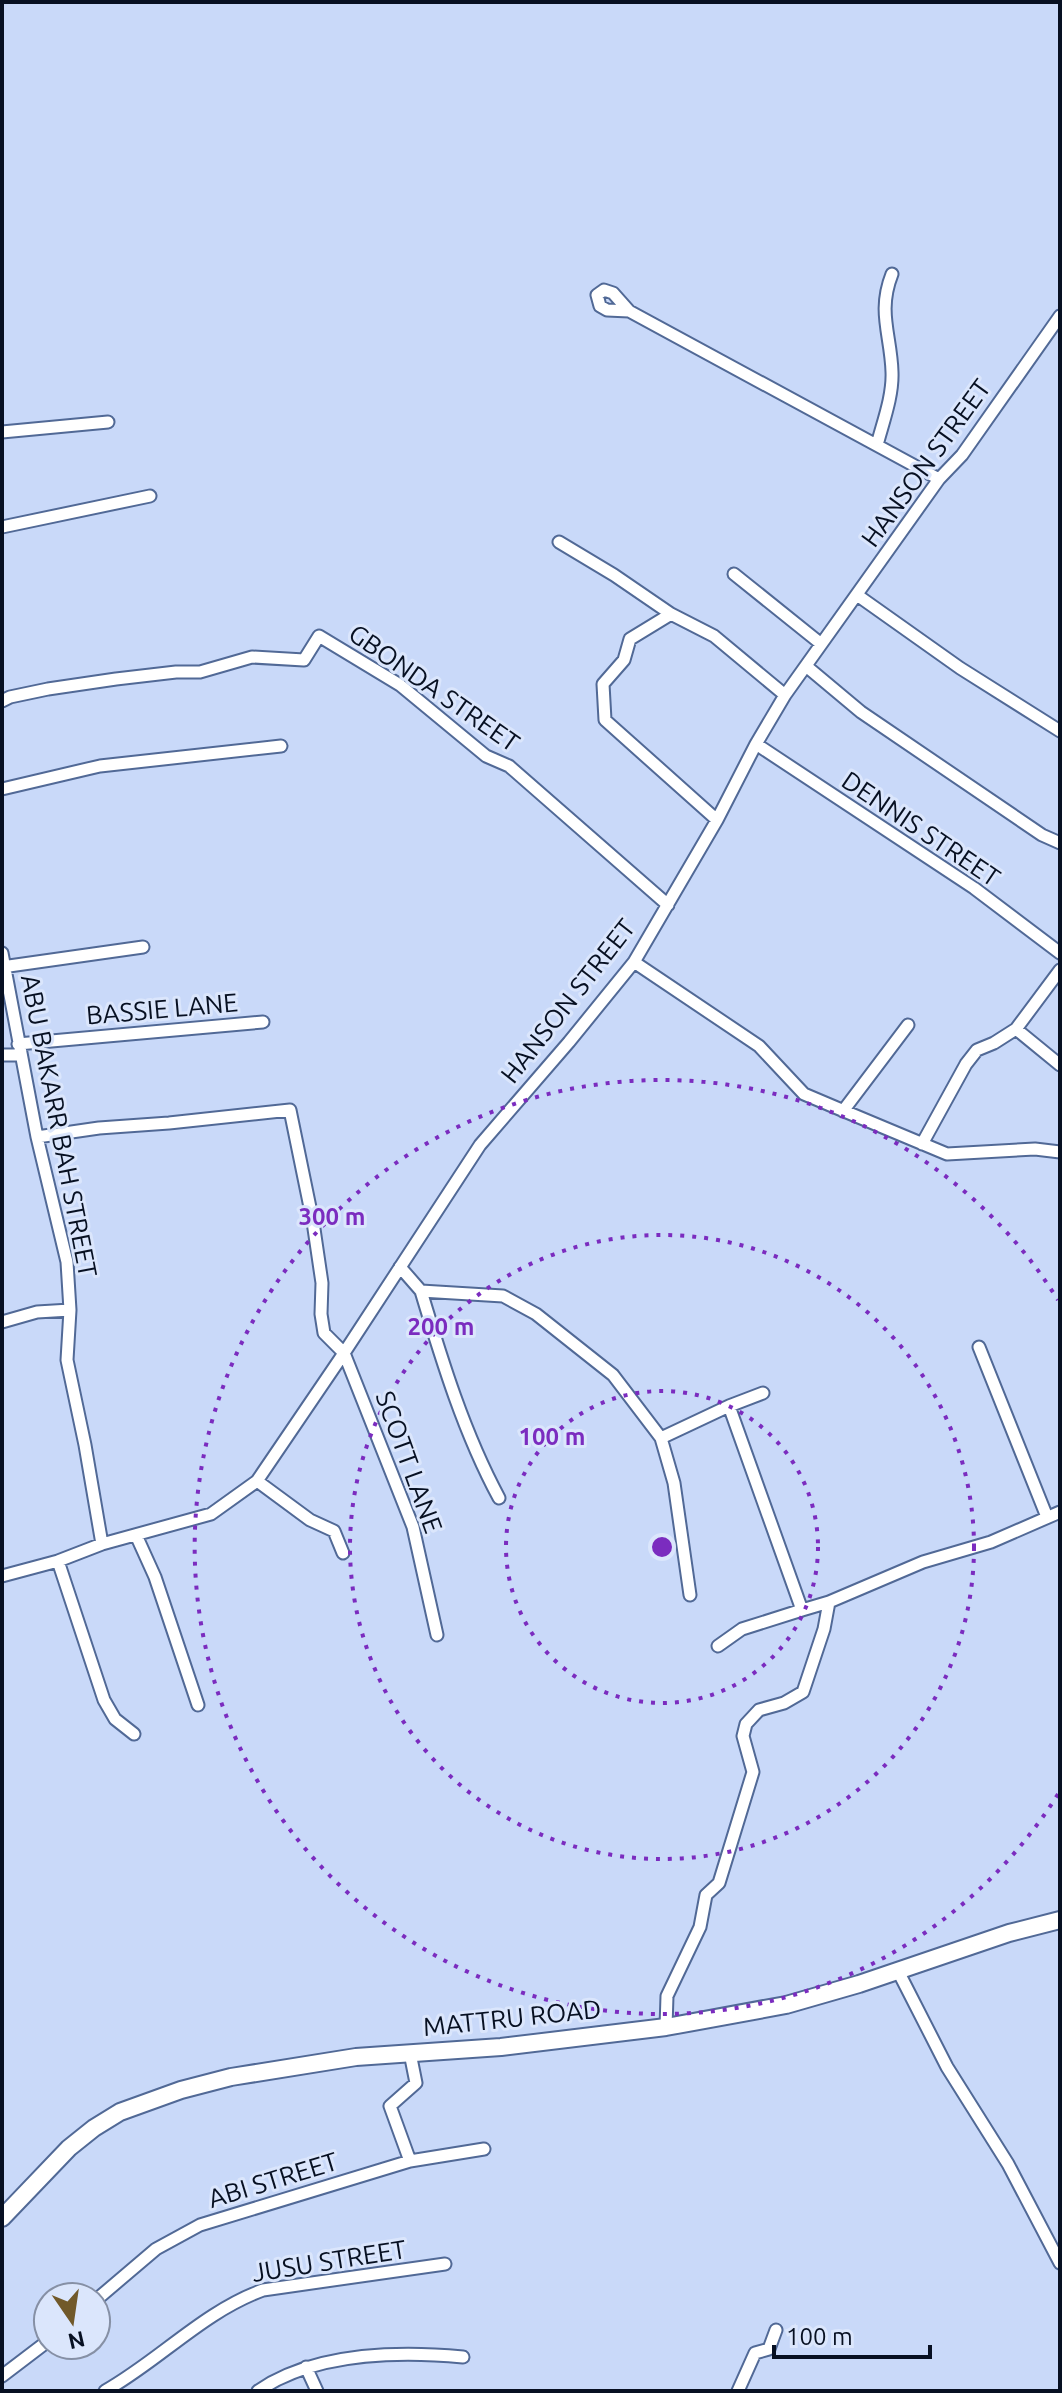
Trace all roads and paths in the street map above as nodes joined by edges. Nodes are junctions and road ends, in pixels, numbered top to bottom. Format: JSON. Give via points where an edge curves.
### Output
{"nodes":[{"id":1,"x":892,"y":274,"type":"dead end"},
{"id":2,"x":629,"y":311,"type":"dead end"},
{"id":3,"x":1060,"y":316,"type":"edge"},
{"id":4,"x":108,"y":422,"type":"dead end"},
{"id":5,"x":2,"y":432,"type":"edge"},
{"id":6,"x":877,"y":445,"type":"junction"},
{"id":7,"x":939,"y":479,"type":"junction"},
{"id":8,"x":150,"y":496,"type":"dead end"},
{"id":9,"x":2,"y":527,"type":"edge"},
{"id":10,"x":559,"y":542,"type":"dead end"},
{"id":11,"x":734,"y":574,"type":"dead end"},
{"id":12,"x":857,"y":595,"type":"junction"},
{"id":13,"x":671,"y":614,"type":"junction"},
{"id":14,"x":820,"y":643,"type":"junction"},
{"id":15,"x":806,"y":666,"type":"junction"},
{"id":16,"x":785,"y":695,"type":"junction"},
{"id":17,"x":2,"y":701,"type":"edge"},
{"id":18,"x":1060,"y":731,"type":"edge"},
{"id":19,"x":756,"y":744,"type":"junction"},
{"id":20,"x":281,"y":746,"type":"dead end"},
{"id":21,"x":2,"y":789,"type":"edge"},
{"id":22,"x":717,"y":820,"type":"junction"},
{"id":23,"x":1060,"y":843,"type":"edge"},
{"id":24,"x":668,"y":905,"type":"junction"},
{"id":25,"x":143,"y":947,"type":"dead end"},
{"id":26,"x":2,"y":953,"type":"edge"},
{"id":27,"x":1060,"y":953,"type":"edge"},
{"id":28,"x":634,"y":962,"type":"junction"},
{"id":29,"x":3,"y":967,"type":"edge"},
{"id":30,"x":1060,"y":970,"type":"edge"},
{"id":31,"x":263,"y":1022,"type":"dead end"},
{"id":32,"x":908,"y":1025,"type":"dead end"},
{"id":33,"x":1016,"y":1029,"type":"junction"},
{"id":34,"x":19,"y":1049,"type":"junction"},
{"id":35,"x":2,"y":1055,"type":"edge"},
{"id":36,"x":1060,"y":1065,"type":"edge"},
{"id":37,"x":843,"y":1111,"type":"junction"},
{"id":38,"x":37,"y":1137,"type":"junction"},
{"id":39,"x":922,"y":1144,"type":"junction"},
{"id":40,"x":1060,"y":1152,"type":"edge"},
{"id":41,"x":400,"y":1267,"type":"junction"},
{"id":42,"x":421,"y":1291,"type":"junction"},
{"id":43,"x":70,"y":1310,"type":"junction"},
{"id":44,"x":2,"y":1322,"type":"edge"},
{"id":45,"x":979,"y":1347,"type":"dead end"},
{"id":46,"x":344,"y":1353,"type":"junction"},
{"id":47,"x":763,"y":1393,"type":"dead end"},
{"id":48,"x":729,"y":1406,"type":"junction"},
{"id":49,"x":661,"y":1438,"type":"junction"},
{"id":50,"x":257,"y":1481,"type":"junction"},
{"id":51,"x":499,"y":1498,"type":"dead end"},
{"id":52,"x":1060,"y":1512,"type":"edge"},
{"id":53,"x":1047,"y":1517,"type":"junction"},
{"id":54,"x":136,"y":1535,"type":"junction"},
{"id":55,"x":102,"y":1544,"type":"junction"},
{"id":56,"x":343,"y":1553,"type":"dead end"},
{"id":57,"x":58,"y":1561,"type":"junction"},
{"id":58,"x":2,"y":1576,"type":"edge"},
{"id":59,"x":690,"y":1595,"type":"dead end"},
{"id":60,"x":829,"y":1602,"type":"junction"},
{"id":61,"x":802,"y":1610,"type":"junction"},
{"id":62,"x":437,"y":1635,"type":"dead end"},
{"id":63,"x":718,"y":1646,"type":"dead end"},
{"id":64,"x":198,"y":1705,"type":"dead end"},
{"id":65,"x":134,"y":1734,"type":"dead end"},
{"id":66,"x":1060,"y":1920,"type":"edge"},
{"id":67,"x":898,"y":1971,"type":"junction"},
{"id":68,"x":666,"y":2027,"type":"junction"},
{"id":69,"x":410,"y":2053,"type":"junction"},
{"id":70,"x":484,"y":2149,"type":"dead end"},
{"id":71,"x":410,"y":2161,"type":"junction"},
{"id":72,"x":2,"y":2218,"type":"edge"},
{"id":73,"x":1060,"y":2263,"type":"edge"},
{"id":74,"x":445,"y":2264,"type":"dead end"},
{"id":75,"x":112,"y":2286,"type":"edge"},
{"id":76,"x":776,"y":2330,"type":"dead end"},
{"id":77,"x":32,"y":2353,"type":"edge"},
{"id":78,"x":463,"y":2357,"type":"dead end"},
{"id":79,"x":306,"y":2367,"type":"junction"},
{"id":80,"x":2,"y":2376,"type":"edge"},
{"id":81,"x":105,"y":2391,"type":"edge"},
{"id":82,"x":258,"y":2391,"type":"edge"},
{"id":83,"x":317,"y":2391,"type":"edge"},
{"id":84,"x":738,"y":2391,"type":"edge"}],
"edges":[{"from":1,"to":6,"type":"street","via":[[884,313],[892,373]]},
{"from":2,"to":6,"type":"street"},
{"from":3,"to":7,"type":"street","name":"HANSON STREET","via":[[962,455]]},
{"from":4,"to":5,"type":"street"},
{"from":6,"to":7,"type":"street"},
{"from":7,"to":12,"type":"street","name":"HANSON STREET"},
{"from":8,"to":9,"type":"street"},
{"from":10,"to":13,"type":"street"},
{"from":11,"to":14,"type":"street"},
{"from":12,"to":14,"type":"street","name":"HANSON STREET"},
{"from":12,"to":18,"type":"street"},
{"from":13,"to":16,"type":"street","via":[[714,636]]},
{"from":13,"to":22,"type":"street","via":[[630,639],[624,660],[603,684],[605,720]]},
{"from":14,"to":15,"type":"street","name":"HANSON STREET"},
{"from":15,"to":16,"type":"street","name":"HANSON STREET"},
{"from":15,"to":23,"type":"street","via":[[861,712]]},
{"from":16,"to":19,"type":"street","name":"HANSON STREET"},
{"from":17,"to":24,"type":"street","name":"GBONDA STREET","via":[[116,679],[200,672],[252,657],[304,660],[319,636],[400,685],[486,756],[509,766]]},
{"from":19,"to":22,"type":"street","name":"HANSON STREET"},
{"from":19,"to":27,"type":"street","name":"DENNIS STREET","via":[[974,888]]},
{"from":20,"to":21,"type":"street","via":[[100,766]]},
{"from":22,"to":24,"type":"street","name":"HANSON STREET"},
{"from":24,"to":28,"type":"street","name":"HANSON STREET"},
{"from":25,"to":29,"type":"street"},
{"from":26,"to":29,"type":"street","name":"ABU BAKARR BAH STREET"},
{"from":28,"to":37,"type":"street","via":[[759,1046],[804,1094]]},
{"from":28,"to":41,"type":"street","name":"HANSON STREET","via":[[480,1145]]},
{"from":29,"to":34,"type":"street","name":"ABU BAKARR BAH STREET"},
{"from":30,"to":33,"type":"street"},
{"from":31,"to":34,"type":"street","name":"BASSIE LANE"},
{"from":32,"to":37,"type":"street"},
{"from":33,"to":36,"type":"street"},
{"from":33,"to":39,"type":"street","via":[[977,1050]]},
{"from":34,"to":35,"type":"street","name":"BASSIE LANE"},
{"from":34,"to":38,"type":"street","name":"ABU BAKARR BAH STREET"},
{"from":37,"to":39,"type":"street"},
{"from":38,"to":43,"type":"street","name":"ABU BAKARR BAH STREET","via":[[61,1229]]},
{"from":38,"to":46,"type":"street","name":"SCOTT LANE","via":[[290,1110],[313,1222],[324,1333]]},
{"from":39,"to":40,"type":"street","via":[[947,1154]]},
{"from":41,"to":42,"type":"street"},
{"from":41,"to":46,"type":"street","name":"HANSON STREET"},
{"from":42,"to":49,"type":"street","via":[[503,1296],[536,1314],[613,1375]]},
{"from":42,"to":51,"type":"street","via":[[480,1463]]},
{"from":43,"to":44,"type":"street"},
{"from":43,"to":55,"type":"street","name":"ABU BAKARR BAH STREET","via":[[67,1360]]},
{"from":45,"to":53,"type":"street"},
{"from":46,"to":50,"type":"street","name":"HANSON STREET"},
{"from":46,"to":62,"type":"street","name":"SCOTT LANE","via":[[413,1527]]},
{"from":47,"to":48,"type":"street"},
{"from":48,"to":49,"type":"street"},
{"from":48,"to":61,"type":"street"},
{"from":49,"to":59,"type":"street","via":[[674,1483]]},
{"from":50,"to":54,"type":"street","name":"HANSON STREET","via":[[211,1514]]},
{"from":50,"to":56,"type":"street","via":[[334,1531]]},
{"from":52,"to":53,"type":"street"},
{"from":53,"to":60,"type":"street"},
{"from":54,"to":55,"type":"street","name":"HANSON STREET"},
{"from":54,"to":64,"type":"street"},
{"from":55,"to":57,"type":"street","name":"HANSON STREET"},
{"from":57,"to":58,"type":"street","name":"HANSON STREET"},
{"from":57,"to":65,"type":"street","via":[[104,1700],[115,1719]]},
{"from":60,"to":61,"type":"street"},
{"from":60,"to":68,"type":"street","via":[[803,1692],[759,1710],[746,1724],[743,1736],[753,1772],[719,1883],[706,1895],[700,1927],[667,1996]]},
{"from":61,"to":63,"type":"street","via":[[742,1629]]},
{"from":66,"to":67,"type":"main road","name":"MATTRU ROAD"},
{"from":67,"to":68,"type":"main road","name":"MATTRU ROAD","via":[[786,2005]]},
{"from":67,"to":73,"type":"street"},
{"from":68,"to":69,"type":"main road","name":"MATTRU ROAD"},
{"from":69,"to":71,"type":"street","via":[[416,2083],[390,2106]]},
{"from":69,"to":72,"type":"main road","name":"MATTRU ROAD","via":[[231,2077],[154,2098],[94,2128]]},
{"from":70,"to":71,"type":"street","name":"ABI STREET"},
{"from":71,"to":75,"type":"street","name":"ABI STREET","via":[[200,2225],[156,2249]]},
{"from":74,"to":81,"type":"street","name":"JUSU STREET","via":[[263,2290],[236,2300]]},
{"from":76,"to":84,"type":"street","via":[[769,2349],[755,2353]]},
{"from":77,"to":80,"type":"street"},
{"from":78,"to":79,"type":"street","via":[[385,2354]]},
{"from":79,"to":82,"type":"street"},
{"from":79,"to":83,"type":"street"}]}
